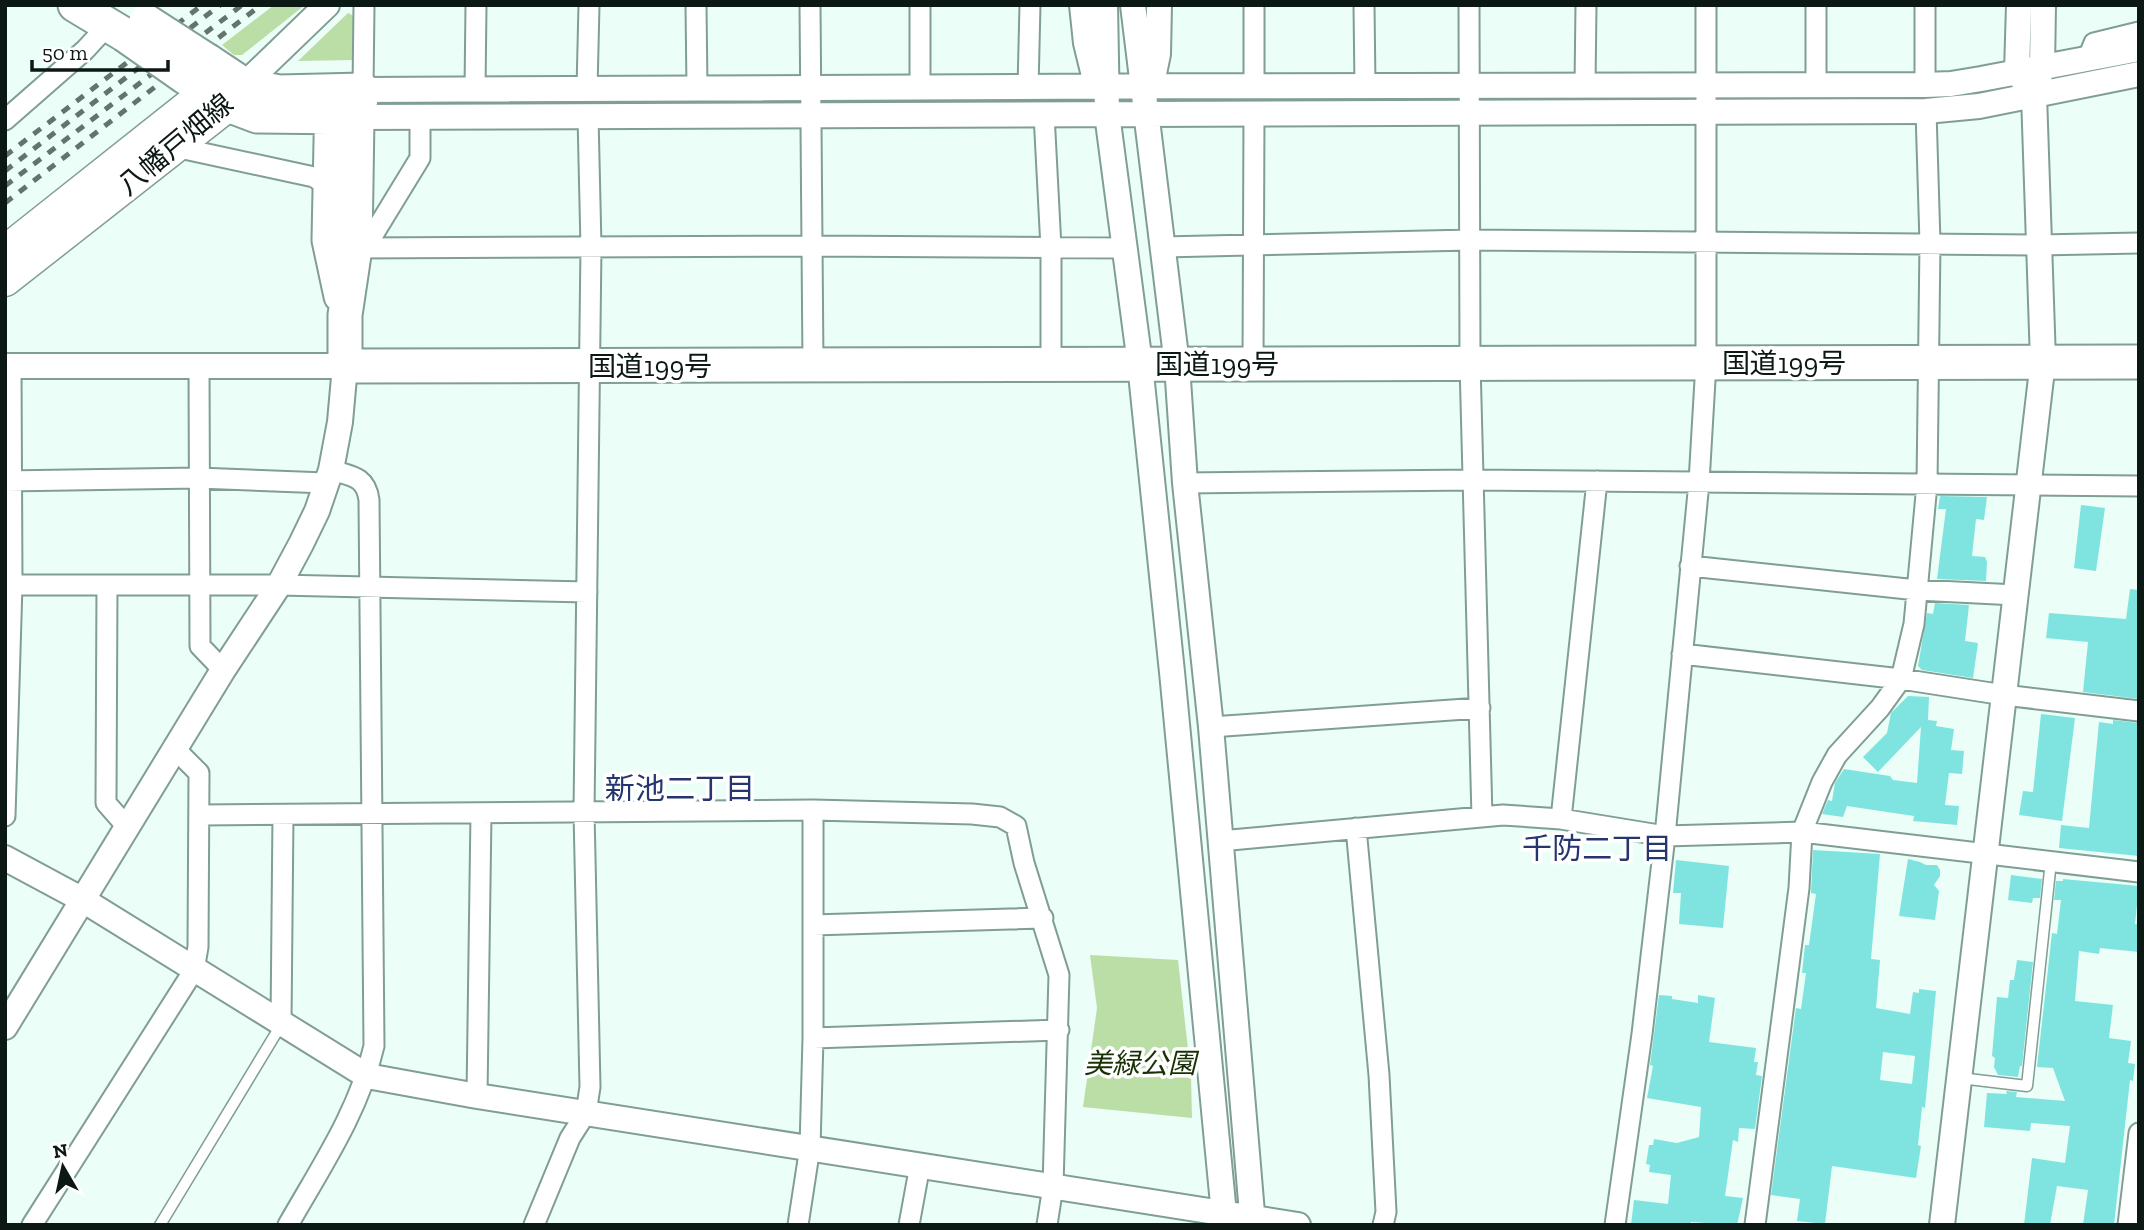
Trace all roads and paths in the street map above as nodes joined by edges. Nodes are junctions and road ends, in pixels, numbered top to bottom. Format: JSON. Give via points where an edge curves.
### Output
{"nodes":[{"id":1,"x":75,"y":5,"type":"edge"},
{"id":2,"x":327,"y":5,"type":"edge"},
{"id":3,"x":364,"y":5,"type":"edge"},
{"id":4,"x":476,"y":5,"type":"edge"},
{"id":5,"x":589,"y":5,"type":"edge"},
{"id":6,"x":696,"y":5,"type":"edge"},
{"id":7,"x":810,"y":5,"type":"edge"},
{"id":8,"x":920,"y":5,"type":"edge"},
{"id":9,"x":1030,"y":5,"type":"edge"},
{"id":10,"x":1159,"y":5,"type":"edge"},
{"id":11,"x":1254,"y":5,"type":"edge"},
{"id":12,"x":1364,"y":5,"type":"edge"},
{"id":13,"x":1469,"y":5,"type":"edge"},
{"id":14,"x":1586,"y":5,"type":"edge"},
{"id":15,"x":1706,"y":5,"type":"edge"},
{"id":16,"x":1816,"y":5,"type":"edge"},
{"id":17,"x":1925,"y":5,"type":"edge"},
{"id":18,"x":2019,"y":5,"type":"edge"},
{"id":19,"x":2043,"y":5,"type":"edge"},
{"id":20,"x":1097,"y":6,"type":"edge"},
{"id":21,"x":1133,"y":6,"type":"edge"},
{"id":22,"x":124,"y":18,"type":"edge"},
{"id":23,"x":2139,"y":32,"type":"edge"},
{"id":24,"x":2139,"y":49,"type":"edge"},
{"id":25,"x":2087,"y":60,"type":"junction"},
{"id":26,"x":2042,"y":68,"type":"junction"},
{"id":27,"x":2017,"y":72,"type":"junction"},
{"id":28,"x":2139,"y":74,"type":"edge"},
{"id":29,"x":215,"y":84,"type":"junction"},
{"id":30,"x":1147,"y":85,"type":"junction"},
{"id":31,"x":1469,"y":85,"type":"junction"},
{"id":32,"x":1705,"y":85,"type":"junction"},
{"id":33,"x":1815,"y":85,"type":"junction"},
{"id":34,"x":1925,"y":85,"type":"junction"},
{"id":35,"x":1102,"y":86,"type":"junction"},
{"id":36,"x":1254,"y":86,"type":"junction"},
{"id":37,"x":1585,"y":86,"type":"junction"},
{"id":38,"x":1365,"y":87,"type":"junction"},
{"id":39,"x":1028,"y":88,"type":"junction"},
{"id":40,"x":587,"y":89,"type":"junction"},
{"id":41,"x":698,"y":89,"type":"junction"},
{"id":42,"x":810,"y":89,"type":"junction"},
{"id":43,"x":920,"y":89,"type":"junction"},
{"id":44,"x":475,"y":90,"type":"junction"},
{"id":45,"x":2034,"y":95,"type":"junction"},
{"id":46,"x":346,"y":104,"type":"junction"},
{"id":47,"x":1926,"y":111,"type":"junction"},
{"id":48,"x":1254,"y":113,"type":"junction"},
{"id":49,"x":1469,"y":113,"type":"junction"},
{"id":50,"x":1704,"y":113,"type":"junction"},
{"id":51,"x":1044,"y":114,"type":"junction"},
{"id":52,"x":1107,"y":114,"type":"junction"},
{"id":53,"x":810,"y":115,"type":"junction"},
{"id":54,"x":1145,"y":115,"type":"junction"},
{"id":55,"x":420,"y":116,"type":"junction"},
{"id":56,"x":588,"y":116,"type":"junction"},
{"id":57,"x":5,"y":120,"type":"edge"},
{"id":58,"x":175,"y":147,"type":"junction"},
{"id":59,"x":330,"y":194,"type":"junction"},
{"id":60,"x":1470,"y":240,"type":"junction"},
{"id":61,"x":1707,"y":241,"type":"junction"},
{"id":62,"x":1930,"y":243,"type":"junction"},
{"id":63,"x":2139,"y":243,"type":"edge"},
{"id":64,"x":2039,"y":245,"type":"junction"},
{"id":65,"x":811,"y":246,"type":"junction"},
{"id":66,"x":1254,"y":246,"type":"junction"},
{"id":67,"x":591,"y":247,"type":"junction"},
{"id":68,"x":1163,"y":247,"type":"junction"},
{"id":69,"x":360,"y":248,"type":"junction"},
{"id":70,"x":1051,"y":248,"type":"junction"},
{"id":71,"x":1125,"y":248,"type":"junction"},
{"id":72,"x":5,"y":252,"type":"edge"},
{"id":73,"x":5,"y":280,"type":"edge"},
{"id":74,"x":345,"y":315,"type":"junction"},
{"id":75,"x":2043,"y":361,"type":"junction"},
{"id":76,"x":2139,"y":362,"type":"edge"},
{"id":77,"x":1470,"y":363,"type":"junction"},
{"id":78,"x":1706,"y":363,"type":"junction"},
{"id":79,"x":1927,"y":363,"type":"junction"},
{"id":80,"x":1140,"y":364,"type":"junction"},
{"id":81,"x":1253,"y":364,"type":"junction"},
{"id":82,"x":813,"y":365,"type":"junction"},
{"id":83,"x":1051,"y":365,"type":"junction"},
{"id":84,"x":1177,"y":365,"type":"junction"},
{"id":85,"x":8,"y":366,"type":"edge"},
{"id":86,"x":199,"y":366,"type":"junction"},
{"id":87,"x":345,"y":366,"type":"junction"},
{"id":88,"x":590,"y":366,"type":"junction"},
{"id":89,"x":329,"y":477,"type":"junction"},
{"id":90,"x":198,"y":478,"type":"junction"},
{"id":91,"x":1473,"y":480,"type":"junction"},
{"id":92,"x":8,"y":481,"type":"edge"},
{"id":93,"x":1597,"y":481,"type":"junction"},
{"id":94,"x":1699,"y":482,"type":"junction"},
{"id":95,"x":1185,"y":483,"type":"junction"},
{"id":96,"x":1927,"y":484,"type":"junction"},
{"id":97,"x":2029,"y":485,"type":"junction"},
{"id":98,"x":2139,"y":486,"type":"edge"},
{"id":99,"x":1690,"y":566,"type":"junction"},
{"id":100,"x":9,"y":584,"type":"edge"},
{"id":101,"x":107,"y":585,"type":"junction"},
{"id":102,"x":199,"y":585,"type":"junction"},
{"id":103,"x":279,"y":585,"type":"junction"},
{"id":104,"x":371,"y":587,"type":"junction"},
{"id":105,"x":1917,"y":590,"type":"junction"},
{"id":106,"x":587,"y":592,"type":"junction"},
{"id":107,"x":2016,"y":595,"type":"junction"},
{"id":108,"x":1682,"y":654,"type":"junction"},
{"id":109,"x":223,"y":670,"type":"junction"},
{"id":110,"x":1901,"y":679,"type":"junction"},
{"id":111,"x":2004,"y":695,"type":"junction"},
{"id":112,"x":1479,"y":708,"type":"junction"},
{"id":113,"x":2139,"y":711,"type":"edge"},
{"id":114,"x":1211,"y":727,"type":"junction"},
{"id":115,"x":176,"y":750,"type":"junction"},
{"id":116,"x":813,"y":810,"type":"junction"},
{"id":117,"x":584,"y":812,"type":"junction"},
{"id":118,"x":481,"y":813,"type":"junction"},
{"id":119,"x":373,"y":814,"type":"junction"},
{"id":120,"x":200,"y":815,"type":"junction"},
{"id":121,"x":283,"y":815,"type":"junction"},
{"id":122,"x":5,"y":816,"type":"edge"},
{"id":123,"x":1482,"y":817,"type":"junction"},
{"id":124,"x":1561,"y":819,"type":"junction"},
{"id":125,"x":128,"y":828,"type":"junction"},
{"id":126,"x":1356,"y":828,"type":"junction"},
{"id":127,"x":1802,"y":832,"type":"junction"},
{"id":128,"x":1665,"y":836,"type":"junction"},
{"id":129,"x":1220,"y":841,"type":"junction"},
{"id":130,"x":1984,"y":853,"type":"junction"},
{"id":131,"x":5,"y":858,"type":"edge"},
{"id":132,"x":2051,"y":861,"type":"junction"},
{"id":133,"x":2139,"y":872,"type":"edge"},
{"id":134,"x":83,"y":901,"type":"junction"},
{"id":135,"x":1043,"y":918,"type":"junction"},
{"id":136,"x":813,"y":925,"type":"junction"},
{"id":137,"x":194,"y":970,"type":"junction"},
{"id":138,"x":281,"y":1024,"type":"junction"},
{"id":139,"x":5,"y":1027,"type":"edge"},
{"id":140,"x":1059,"y":1030,"type":"junction"},
{"id":141,"x":813,"y":1038,"type":"junction"},
{"id":142,"x":367,"y":1076,"type":"junction"},
{"id":143,"x":1959,"y":1078,"type":"junction"},
{"id":144,"x":477,"y":1096,"type":"junction"},
{"id":145,"x":586,"y":1113,"type":"junction"},
{"id":146,"x":2139,"y":1133,"type":"edge"},
{"id":147,"x":810,"y":1147,"type":"junction"},
{"id":148,"x":920,"y":1165,"type":"junction"},
{"id":149,"x":2136,"y":1181,"type":"edge"},
{"id":150,"x":1053,"y":1186,"type":"junction"},
{"id":151,"x":1224,"y":1219,"type":"edge"},
{"id":152,"x":1253,"y":1221,"type":"edge"},
{"id":153,"x":32,"y":1225,"type":"edge"},
{"id":154,"x":159,"y":1225,"type":"edge"},
{"id":155,"x":288,"y":1225,"type":"edge"},
{"id":156,"x":534,"y":1225,"type":"edge"},
{"id":157,"x":798,"y":1225,"type":"edge"},
{"id":158,"x":909,"y":1225,"type":"edge"},
{"id":159,"x":1047,"y":1225,"type":"edge"},
{"id":160,"x":1298,"y":1225,"type":"edge"},
{"id":161,"x":1383,"y":1225,"type":"edge"},
{"id":162,"x":1615,"y":1225,"type":"edge"},
{"id":163,"x":1755,"y":1225,"type":"edge"},
{"id":164,"x":1941,"y":1225,"type":"edge"},
{"id":165,"x":2128,"y":1225,"type":"edge"}],
"edges":[{"from":1,"to":22,"type":"highway"},
{"from":2,"to":29,"type":"street"},
{"from":3,"to":46,"type":"street"},
{"from":4,"to":44,"type":"street"},
{"from":5,"to":40,"type":"street"},
{"from":6,"to":41,"type":"street"},
{"from":7,"to":42,"type":"street"},
{"from":8,"to":43,"type":"street"},
{"from":9,"to":39,"type":"street"},
{"from":10,"to":30,"type":"street","via":[[1157,54]]},
{"from":11,"to":36,"type":"street"},
{"from":12,"to":38,"type":"street"},
{"from":13,"to":31,"type":"street"},
{"from":14,"to":37,"type":"street"},
{"from":15,"to":32,"type":"street"},
{"from":16,"to":33,"type":"street"},
{"from":17,"to":34,"type":"street"},
{"from":18,"to":27,"type":"street"},
{"from":19,"to":26,"type":"street"},
{"from":20,"to":35,"type":"street"},
{"from":21,"to":30,"type":"street"},
{"from":22,"to":29,"type":"highway","bridge":true},
{"from":22,"to":57,"type":"street"},
{"from":23,"to":25,"type":"street","via":[[2094,43]]},
{"from":24,"to":25,"type":"street"},
{"from":25,"to":26,"type":"street"},
{"from":26,"to":27,"type":"street"},
{"from":26,"to":45,"type":"street"},
{"from":27,"to":34,"type":"street"},
{"from":27,"to":45,"type":"street"},
{"from":28,"to":45,"type":"street"},
{"from":29,"to":46,"type":"highway","via":[[257,116]]},
{"from":29,"to":58,"type":"main road","name":"八幡戸畑線"},
{"from":29,"to":72,"type":"main road","name":"八幡戸畑線"},
{"from":30,"to":35,"type":"street"},
{"from":30,"to":36,"type":"street"},
{"from":30,"to":54,"type":"street"},
{"from":31,"to":37,"type":"street"},
{"from":31,"to":38,"type":"street"},
{"from":31,"to":49,"type":"street"},
{"from":32,"to":33,"type":"street"},
{"from":32,"to":37,"type":"street"},
{"from":32,"to":50,"type":"street"},
{"from":33,"to":34,"type":"street"},
{"from":35,"to":39,"type":"street"},
{"from":35,"to":52,"type":"street"},
{"from":36,"to":38,"type":"street"},
{"from":39,"to":43,"type":"street"},
{"from":40,"to":41,"type":"street"},
{"from":40,"to":44,"type":"street"},
{"from":41,"to":42,"type":"street"},
{"from":42,"to":43,"type":"street"},
{"from":42,"to":53,"type":"street"},
{"from":44,"to":46,"type":"street"},
{"from":45,"to":47,"type":"street"},
{"from":45,"to":64,"type":"street"},
{"from":46,"to":55,"type":"street"},
{"from":46,"to":59,"type":"highway"},
{"from":46,"to":69,"type":"highway"},
{"from":47,"to":50,"type":"street"},
{"from":47,"to":62,"type":"street"},
{"from":48,"to":49,"type":"street"},
{"from":48,"to":54,"type":"street"},
{"from":48,"to":66,"type":"street"},
{"from":49,"to":50,"type":"street"},
{"from":49,"to":60,"type":"street"},
{"from":50,"to":61,"type":"street"},
{"from":51,"to":52,"type":"street"},
{"from":51,"to":53,"type":"street"},
{"from":51,"to":70,"type":"street"},
{"from":52,"to":54,"type":"street"},
{"from":52,"to":71,"type":"street"},
{"from":53,"to":56,"type":"street"},
{"from":53,"to":65,"type":"street"},
{"from":54,"to":68,"type":"street"},
{"from":55,"to":56,"type":"street"},
{"from":55,"to":69,"type":"street","via":[[420,158]]},
{"from":56,"to":67,"type":"street"},
{"from":58,"to":59,"type":"street","via":[[314,177]]},
{"from":58,"to":73,"type":"main road","name":"八幡戸畑線"},
{"from":59,"to":74,"type":"highway","via":[[329,240]]},
{"from":60,"to":61,"type":"street"},
{"from":60,"to":66,"type":"street"},
{"from":60,"to":77,"type":"street"},
{"from":61,"to":62,"type":"street"},
{"from":61,"to":78,"type":"street"},
{"from":62,"to":64,"type":"street"},
{"from":62,"to":79,"type":"street"},
{"from":63,"to":64,"type":"street"},
{"from":64,"to":75,"type":"street"},
{"from":65,"to":67,"type":"street"},
{"from":65,"to":70,"type":"street"},
{"from":65,"to":82,"type":"street"},
{"from":66,"to":68,"type":"street"},
{"from":66,"to":81,"type":"street"},
{"from":67,"to":69,"type":"street"},
{"from":67,"to":88,"type":"street"},
{"from":68,"to":84,"type":"street"},
{"from":69,"to":74,"type":"highway"},
{"from":70,"to":71,"type":"street"},
{"from":70,"to":83,"type":"street"},
{"from":71,"to":80,"type":"street"},
{"from":74,"to":87,"type":"highway"},
{"from":75,"to":76,"type":"highway","name":"国道199号"},
{"from":75,"to":79,"type":"highway","name":"国道199号"},
{"from":75,"to":97,"type":"street"},
{"from":77,"to":78,"type":"highway","name":"国道199号"},
{"from":77,"to":81,"type":"highway","name":"国道199号"},
{"from":77,"to":91,"type":"street"},
{"from":78,"to":79,"type":"highway","name":"国道199号"},
{"from":78,"to":94,"type":"street"},
{"from":79,"to":96,"type":"street"},
{"from":80,"to":83,"type":"highway","name":"国道199号"},
{"from":80,"to":84,"type":"highway","name":"国道199号"},
{"from":80,"to":151,"type":"street"},
{"from":81,"to":84,"type":"highway","name":"国道199号"},
{"from":82,"to":83,"type":"highway","name":"国道199号"},
{"from":82,"to":88,"type":"highway","name":"国道199号"},
{"from":84,"to":95,"type":"street"},
{"from":85,"to":86,"type":"street"},
{"from":85,"to":92,"type":"street"},
{"from":86,"to":87,"type":"street"},
{"from":86,"to":90,"type":"street"},
{"from":87,"to":88,"type":"highway","name":"国道199号"},
{"from":87,"to":89,"type":"street"},
{"from":88,"to":106,"type":"street"},
{"from":89,"to":90,"type":"street"},
{"from":89,"to":103,"type":"street"},
{"from":89,"to":104,"type":"street","via":[[358,478],[368,487]]},
{"from":90,"to":92,"type":"street"},
{"from":90,"to":102,"type":"street"},
{"from":91,"to":93,"type":"street"},
{"from":91,"to":95,"type":"street"},
{"from":91,"to":112,"type":"street"},
{"from":92,"to":100,"type":"street"},
{"from":93,"to":94,"type":"street"},
{"from":93,"to":124,"type":"street"},
{"from":94,"to":96,"type":"street"},
{"from":94,"to":99,"type":"street"},
{"from":95,"to":114,"type":"street"},
{"from":96,"to":97,"type":"street"},
{"from":96,"to":105,"type":"street"},
{"from":97,"to":98,"type":"street"},
{"from":97,"to":107,"type":"street"},
{"from":99,"to":105,"type":"street"},
{"from":99,"to":108,"type":"street"},
{"from":100,"to":101,"type":"street"},
{"from":100,"to":122,"type":"street"},
{"from":101,"to":102,"type":"street"},
{"from":101,"to":125,"type":"street","via":[[106,803]]},
{"from":102,"to":103,"type":"street"},
{"from":102,"to":109,"type":"street","via":[[200,646]]},
{"from":103,"to":104,"type":"street"},
{"from":103,"to":109,"type":"street"},
{"from":104,"to":106,"type":"street"},
{"from":104,"to":119,"type":"street"},
{"from":105,"to":107,"type":"street"},
{"from":105,"to":110,"type":"street"},
{"from":106,"to":117,"type":"street"},
{"from":107,"to":111,"type":"street"},
{"from":108,"to":110,"type":"street"},
{"from":108,"to":128,"type":"street"},
{"from":109,"to":115,"type":"street"},
{"from":110,"to":111,"type":"street"},
{"from":110,"to":127,"type":"street","via":[[1837,755]]},
{"from":111,"to":113,"type":"street"},
{"from":111,"to":130,"type":"street"},
{"from":112,"to":114,"type":"street"},
{"from":112,"to":123,"type":"street"},
{"from":114,"to":129,"type":"street"},
{"from":115,"to":120,"type":"street","via":[[199,773]]},
{"from":115,"to":125,"type":"street"},
{"from":116,"to":117,"type":"street"},
{"from":116,"to":135,"type":"street","via":[[1000,817],[1016,826]]},
{"from":116,"to":136,"type":"street"},
{"from":117,"to":118,"type":"street"},
{"from":117,"to":145,"type":"street","via":[[590,1087]]},
{"from":118,"to":119,"type":"street"},
{"from":118,"to":144,"type":"street"},
{"from":119,"to":121,"type":"street"},
{"from":119,"to":142,"type":"street","via":[[374,1045]]},
{"from":120,"to":121,"type":"street"},
{"from":120,"to":137,"type":"street"},
{"from":121,"to":138,"type":"street"},
{"from":123,"to":124,"type":"street"},
{"from":123,"to":126,"type":"street"},
{"from":124,"to":128,"type":"street"},
{"from":125,"to":134,"type":"street"},
{"from":126,"to":129,"type":"street"},
{"from":126,"to":161,"type":"street","via":[[1378,1075]]},
{"from":127,"to":128,"type":"street"},
{"from":127,"to":130,"type":"street"},
{"from":127,"to":163,"type":"street","via":[[1799,888]]},
{"from":128,"to":162,"type":"street"},
{"from":129,"to":152,"type":"street"},
{"from":130,"to":132,"type":"street"},
{"from":130,"to":143,"type":"street"},
{"from":131,"to":134,"type":"street"},
{"from":132,"to":133,"type":"street"},
{"from":132,"to":143,"type":"lane","via":[[2027,1086]]},
{"from":134,"to":137,"type":"street"},
{"from":134,"to":139,"type":"street"},
{"from":135,"to":136,"type":"street"},
{"from":135,"to":140,"type":"street","via":[[1059,975]]},
{"from":136,"to":141,"type":"street"},
{"from":137,"to":138,"type":"street"},
{"from":137,"to":153,"type":"street"},
{"from":138,"to":142,"type":"street"},
{"from":138,"to":154,"type":"lane"},
{"from":140,"to":141,"type":"street"},
{"from":140,"to":150,"type":"street"},
{"from":141,"to":147,"type":"street"},
{"from":142,"to":144,"type":"street"},
{"from":142,"to":155,"type":"street"},
{"from":143,"to":164,"type":"street"},
{"from":144,"to":145,"type":"street"},
{"from":145,"to":147,"type":"street"},
{"from":145,"to":156,"type":"street","via":[[570,1138]]},
{"from":146,"to":149,"type":"street"},
{"from":147,"to":148,"type":"street"},
{"from":147,"to":157,"type":"street"},
{"from":148,"to":150,"type":"street"},
{"from":148,"to":158,"type":"street"},
{"from":149,"to":165,"type":"street"},
{"from":150,"to":151,"type":"street"},
{"from":150,"to":159,"type":"street"},
{"from":151,"to":152,"type":"street"},
{"from":152,"to":160,"type":"street"}]}
